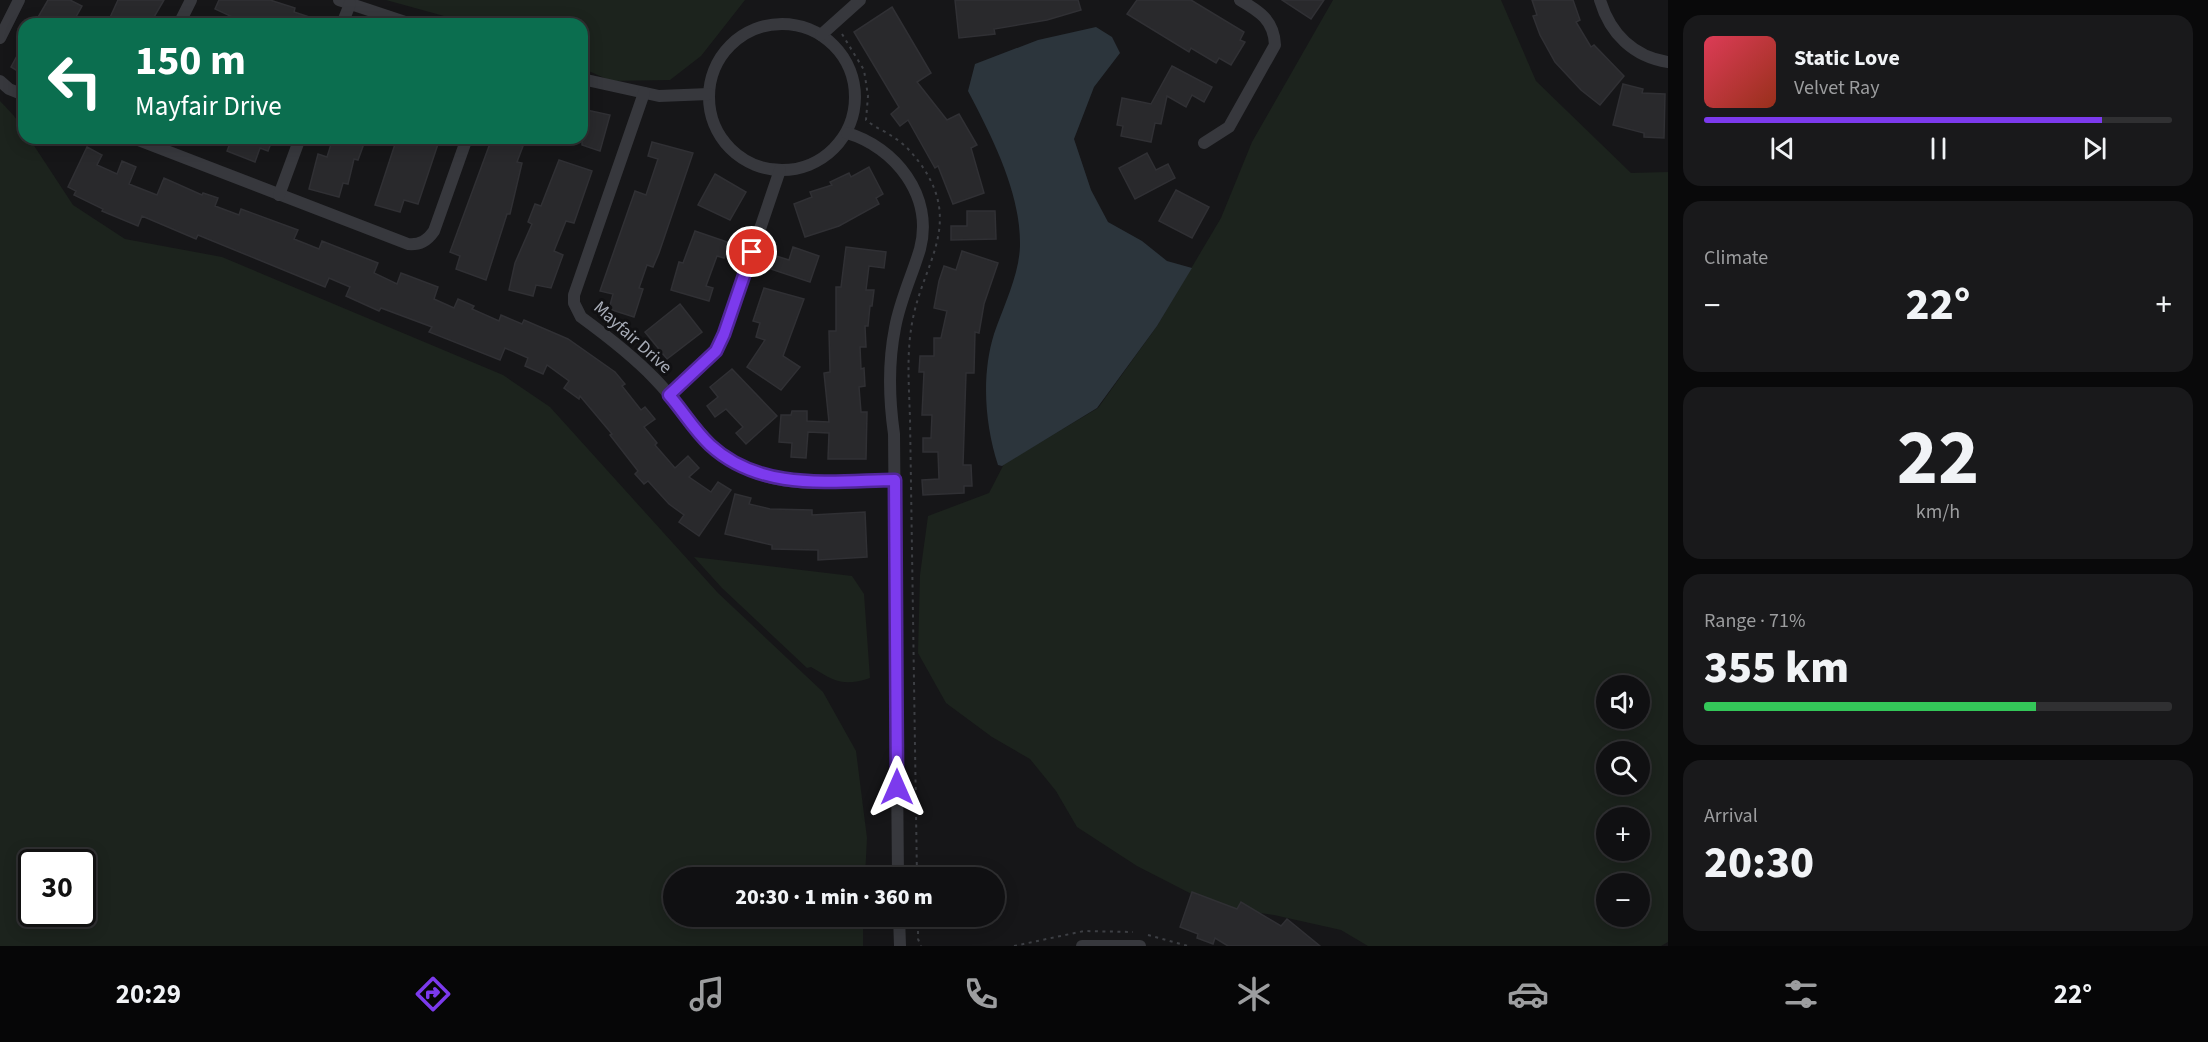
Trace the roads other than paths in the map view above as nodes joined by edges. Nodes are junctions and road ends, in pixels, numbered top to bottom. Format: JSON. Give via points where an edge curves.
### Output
{"nodes":[{"id":1,"x":19,"y":0,"type":"edge"},
{"id":2,"x":191,"y":0,"type":"edge"},
{"id":3,"x":860,"y":0,"type":"edge"},
{"id":4,"x":1240,"y":0,"type":"edge"},
{"id":5,"x":1600,"y":0,"type":"edge"},
{"id":6,"x":344,"y":2,"type":"edge"},
{"id":7,"x":182,"y":18,"type":"edge"},
{"id":8,"x":343,"y":18,"type":"edge"},
{"id":9,"x":393,"y":18,"type":"edge"},
{"id":10,"x":821,"y":34,"type":"junction"},
{"id":11,"x":0,"y":38,"type":"edge"},
{"id":12,"x":1668,"y":62,"type":"edge"},
{"id":13,"x":588,"y":80,"type":"edge"},
{"id":14,"x":0,"y":81,"type":"edge"},
{"id":15,"x":18,"y":92,"type":"edge"},
{"id":16,"x":644,"y":93,"type":"junction"},
{"id":17,"x":709,"y":94,"type":"junction"},
{"id":18,"x":847,"y":133,"type":"junction"},
{"id":19,"x":1204,"y":143,"type":"dead end"},
{"id":20,"x":148,"y":144,"type":"edge"},
{"id":21,"x":298,"y":144,"type":"edge"},
{"id":22,"x":465,"y":144,"type":"edge"},
{"id":23,"x":780,"y":170,"type":"junction"},
{"id":24,"x":279,"y":195,"type":"junction"},
{"id":25,"x":669,"y":395,"type":"junction"},
{"id":26,"x":895,"y":480,"type":"junction"},
{"id":27,"x":898,"y":867,"type":"edge"},
{"id":28,"x":899,"y":927,"type":"edge"},
{"id":29,"x":900,"y":946,"type":"edge"},
{"id":30,"x":1082,"y":946,"type":"edge"},
{"id":31,"x":1140,"y":946,"type":"edge"}],
"edges":[{"from":1,"to":11,"type":"street"},
{"from":2,"to":7,"type":"street"},
{"from":3,"to":10,"type":"street"},
{"from":4,"to":19,"type":"street","via":[[1265,17],[1275,45],[1229,127]]},
{"from":5,"to":12,"type":"street","via":[[1616,34],[1637,54]]},
{"from":6,"to":8,"type":"street"},
{"from":6,"to":9,"type":"street"},
{"from":10,"to":17,"type":"street","via":[[781,23],[748,32],[722,54],[712,75]]},
{"from":10,"to":18,"type":"street","via":[[841,52],[852,73],[855,97]]},
{"from":13,"to":16,"type":"street"},
{"from":14,"to":15,"type":"street"},
{"from":16,"to":17,"type":"street","via":[[684,97]]},
{"from":16,"to":25,"type":"street","name":"Mayfair Drive","via":[[574,303],[581,317],[638,362]]},
{"from":17,"to":23,"type":"street","via":[[713,122],[732,151],[752,164]]},
{"from":18,"to":23,"type":"street","via":[[822,159]]},
{"from":18,"to":26,"type":"street","via":[[871,142],[898,164],[916,193],[922,217],[920,249],[898,313],[892,347]]},
{"from":20,"to":24,"type":"street"},
{"from":21,"to":24,"type":"street"},
{"from":22,"to":24,"type":"street","via":[[434,231],[423,242],[408,244]]},
{"from":23,"to":25,"type":"street","via":[[716,351]]},
{"from":25,"to":26,"type":"street","name":"Mayfair Drive","via":[[710,445],[734,463],[762,475],[799,481]]},
{"from":26,"to":27,"type":"street"},
{"from":28,"to":29,"type":"street"},
{"from":30,"to":31,"type":"street"}]}
